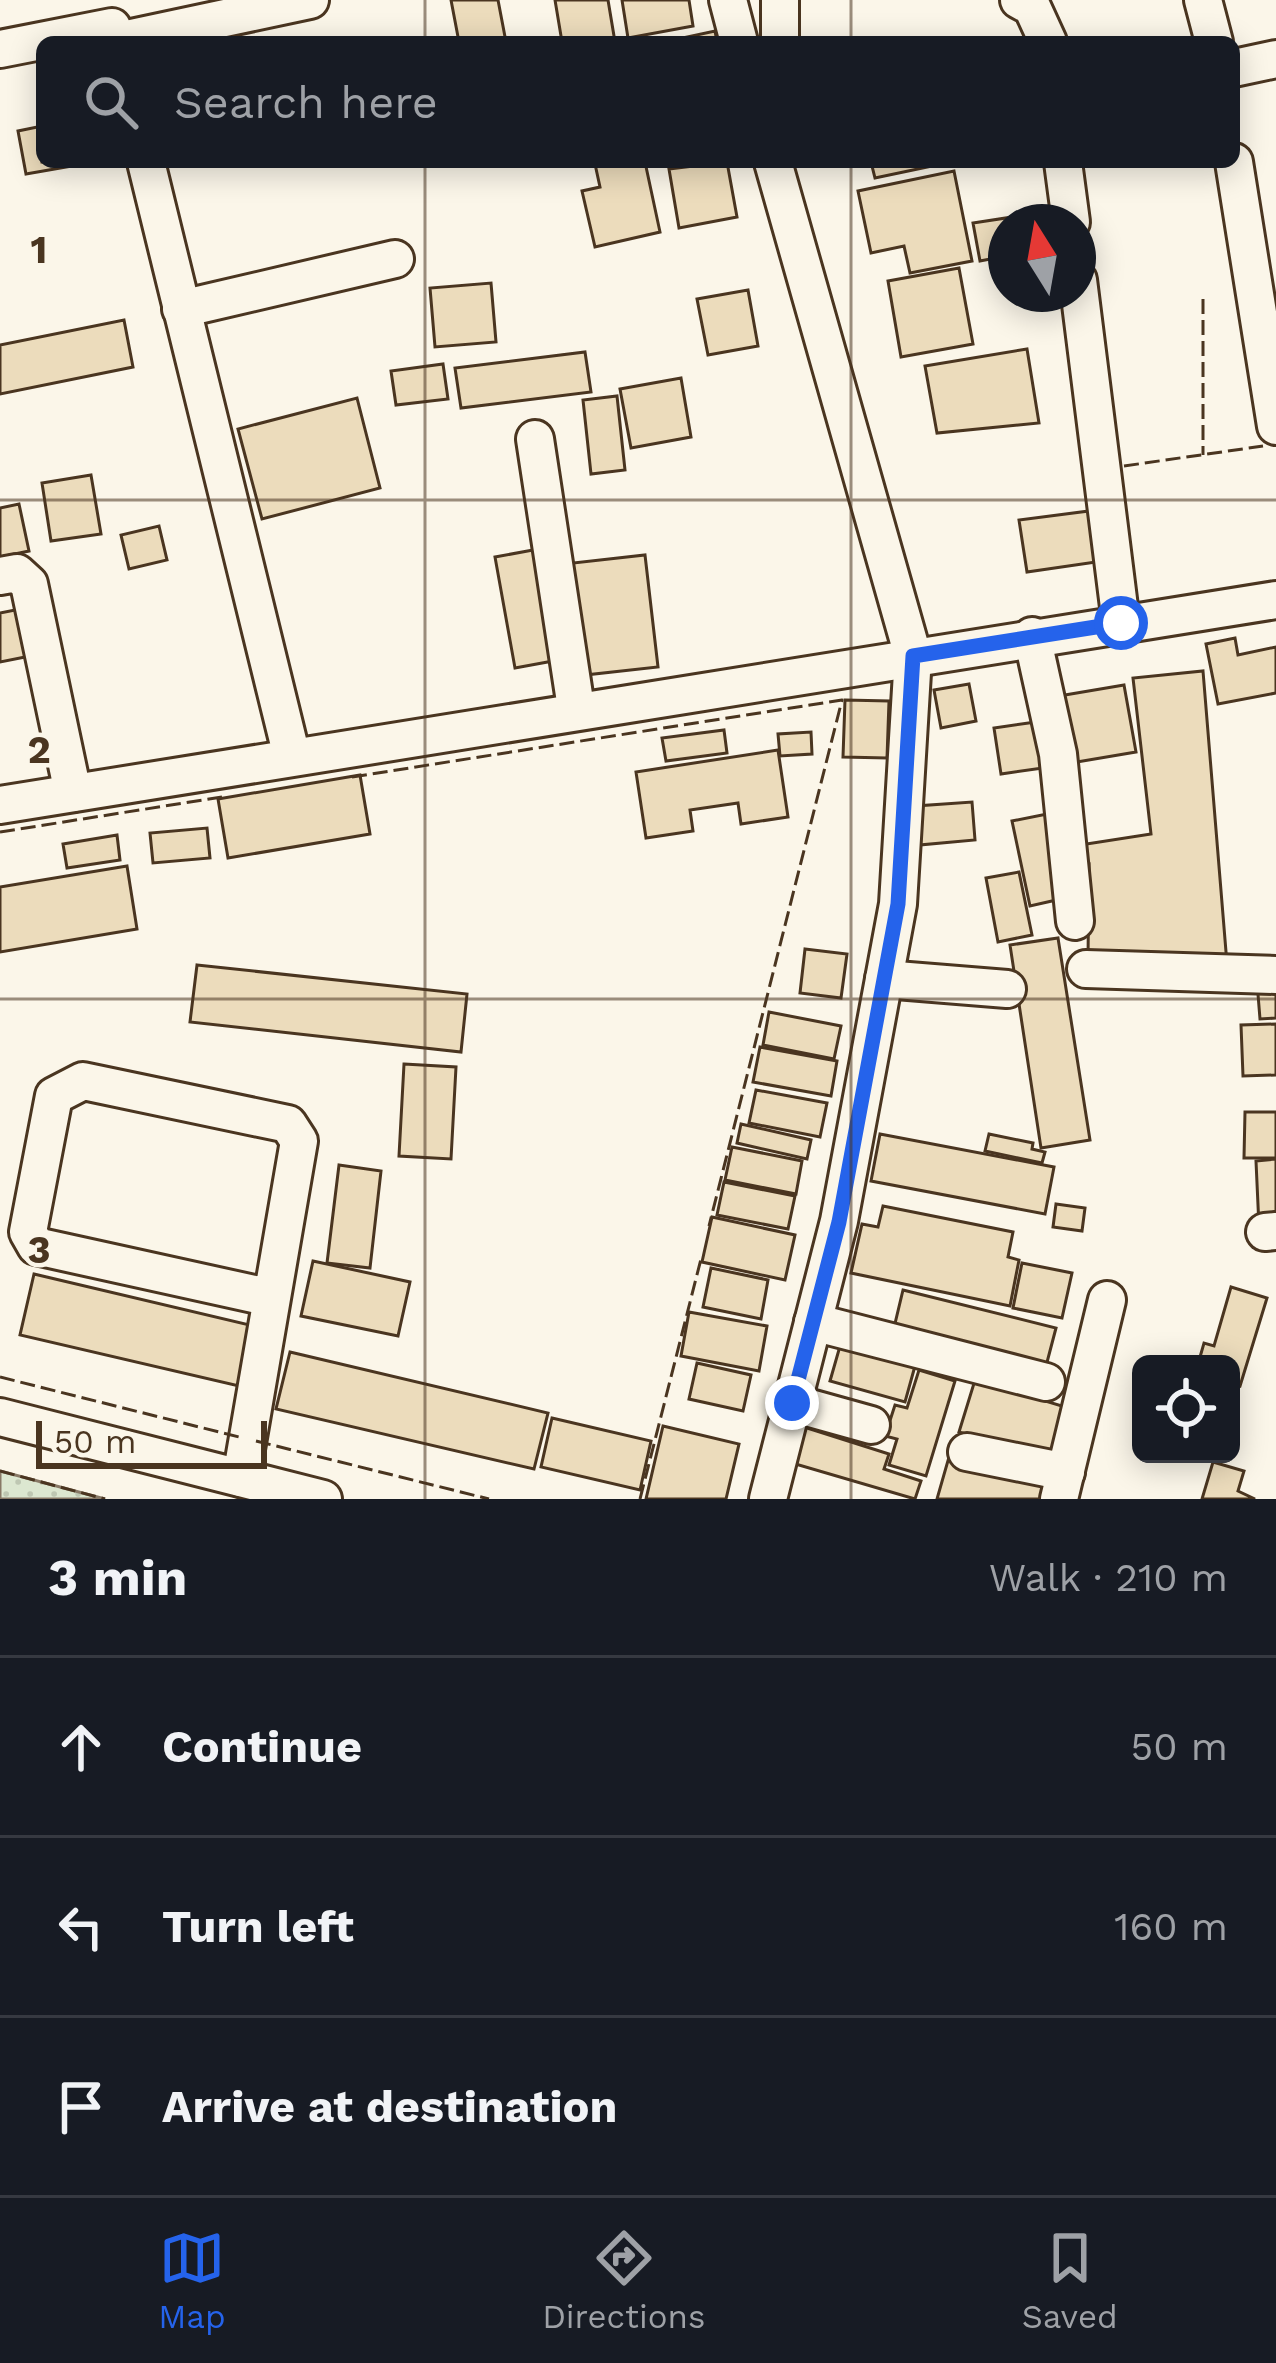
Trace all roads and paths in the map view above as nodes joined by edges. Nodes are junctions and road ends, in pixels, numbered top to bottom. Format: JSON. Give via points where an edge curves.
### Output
{"nodes":[{"id":1,"x":310,"y":0,"type":"edge"},
{"id":2,"x":728,"y":0,"type":"edge"},
{"id":3,"x":781,"y":0,"type":"edge"},
{"id":4,"x":1019,"y":0,"type":"edge"},
{"id":5,"x":1203,"y":0,"type":"edge"},
{"id":6,"x":113,"y":28,"type":"edge"},
{"id":7,"x":70,"y":36,"type":"edge"},
{"id":8,"x":738,"y":36,"type":"edge"},
{"id":9,"x":780,"y":36,"type":"edge"},
{"id":10,"x":1045,"y":36,"type":"edge"},
{"id":11,"x":1212,"y":36,"type":"edge"},
{"id":12,"x":36,"y":42,"type":"edge"},
{"id":13,"x":0,"y":49,"type":"edge"},
{"id":14,"x":1276,"y":59,"type":"edge"},
{"id":15,"x":1240,"y":67,"type":"edge"},
{"id":16,"x":147,"y":168,"type":"edge"},
{"id":17,"x":775,"y":168,"type":"edge"},
{"id":18,"x":1064,"y":168,"type":"edge"},
{"id":19,"x":1235,"y":168,"type":"edge"},
{"id":20,"x":1069,"y":204,"type":"edge"},
{"id":21,"x":395,"y":259,"type":"dead end"},
{"id":22,"x":1263,"y":284,"type":"edge"},
{"id":23,"x":181,"y":309,"type":"junction"},
{"id":24,"x":1082,"y":312,"type":"edge"},
{"id":25,"x":1276,"y":427,"type":"edge"},
{"id":26,"x":536,"y":439,"type":"dead end"},
{"id":27,"x":0,"y":576,"type":"edge"},
{"id":28,"x":1276,"y":600,"type":"edge"},
{"id":29,"x":1121,"y":623,"type":"junction"},
{"id":30,"x":1032,"y":636,"type":"junction"},
{"id":31,"x":913,"y":656,"type":"junction"},
{"id":32,"x":576,"y":708,"type":"junction"},
{"id":33,"x":292,"y":757,"type":"junction"},
{"id":34,"x":73,"y":793,"type":"junction"},
{"id":35,"x":0,"y":805,"type":"edge"},
{"id":36,"x":1075,"y":920,"type":"dead end"},
{"id":37,"x":1086,"y":968,"type":"dead end"},
{"id":38,"x":1276,"y":975,"type":"edge"},
{"id":39,"x":884,"y":979,"type":"junction"},
{"id":40,"x":1007,"y":988,"type":"dead end"},
{"id":41,"x":272,"y":1298,"type":"junction"},
{"id":42,"x":1107,"y":1300,"type":"dead end"},
{"id":43,"x":813,"y":1322,"type":"junction"},
{"id":44,"x":1046,"y":1382,"type":"dead end"},
{"id":45,"x":792,"y":1403,"type":"junction"},
{"id":46,"x":0,"y":1418,"type":"edge"},
{"id":47,"x":871,"y":1425,"type":"dead end"},
{"id":48,"x":967,"y":1452,"type":"dead end"},
{"id":49,"x":241,"y":1478,"type":"junction"},
{"id":50,"x":1062,"y":1485,"type":"edge"},
{"id":51,"x":322,"y":1499,"type":"edge"},
{"id":52,"x":768,"y":1499,"type":"edge"}],
"edges":[{"from":1,"to":6,"type":"street"},
{"from":2,"to":8,"type":"street"},
{"from":3,"to":9,"type":"street"},
{"from":4,"to":10,"type":"street","via":[[1032,7]]},
{"from":5,"to":11,"type":"street"},
{"from":6,"to":7,"type":"street"},
{"from":12,"to":13,"type":"street"},
{"from":14,"to":15,"type":"street"},
{"from":16,"to":23,"type":"street"},
{"from":17,"to":31,"type":"street"},
{"from":18,"to":20,"type":"street"},
{"from":19,"to":22,"type":"street"},
{"from":21,"to":23,"type":"street"},
{"from":22,"to":25,"type":"street"},
{"from":23,"to":33,"type":"street"},
{"from":24,"to":29,"type":"street"},
{"from":26,"to":32,"type":"street"},
{"from":27,"to":34,"type":"street","via":[[17,573],[28,584]]},
{"from":28,"to":29,"type":"street"},
{"from":29,"to":30,"type":"street"},
{"from":30,"to":31,"type":"street"},
{"from":30,"to":36,"type":"street","via":[[1058,754]]},
{"from":31,"to":32,"type":"street"},
{"from":31,"to":39,"type":"street","via":[[898,904]]},
{"from":32,"to":33,"type":"street"},
{"from":33,"to":34,"type":"street"},
{"from":34,"to":35,"type":"street"},
{"from":37,"to":38,"type":"street"},
{"from":39,"to":40,"type":"street"},
{"from":39,"to":43,"type":"street"},
{"from":41,"to":41,"type":"street","via":[[299,1141],[288,1124],[83,1081],[54,1096],[28,1232],[36,1246]]},
{"from":41,"to":49,"type":"street"},
{"from":42,"to":50,"type":"street"},
{"from":43,"to":44,"type":"street"},
{"from":43,"to":45,"type":"street"},
{"from":45,"to":47,"type":"street"},
{"from":45,"to":52,"type":"street"},
{"from":46,"to":49,"type":"street"},
{"from":48,"to":50,"type":"street"},
{"from":49,"to":51,"type":"street"}]}
